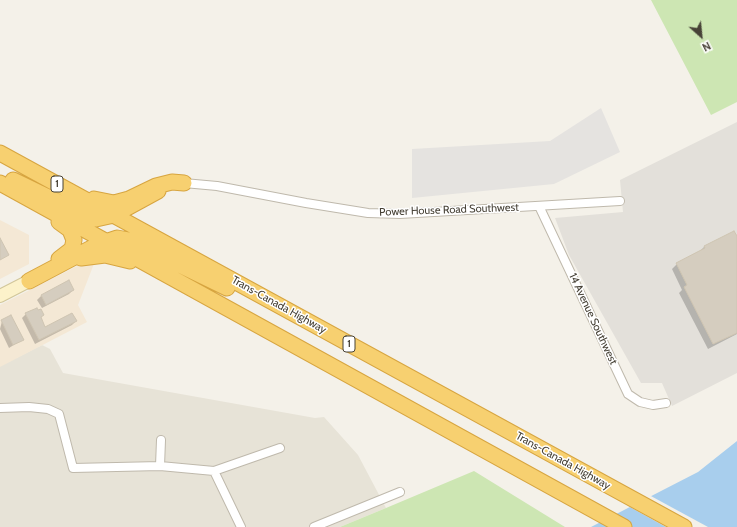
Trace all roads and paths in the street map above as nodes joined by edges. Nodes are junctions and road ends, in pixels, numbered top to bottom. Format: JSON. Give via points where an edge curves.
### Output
{"nodes":[{"id":1,"x":0,"y":153,"type":"edge"},
{"id":2,"x":0,"y":173,"type":"edge"},
{"id":3,"x":0,"y":183,"type":"edge"},
{"id":4,"x":184,"y":183,"type":"junction"},
{"id":5,"x":0,"y":187,"type":"edge"},
{"id":6,"x":158,"y":191,"type":"junction"},
{"id":7,"x":72,"y":192,"type":"junction"},
{"id":8,"x":620,"y":201,"type":"dead end"},
{"id":9,"x":539,"y":206,"type":"junction"},
{"id":10,"x":114,"y":215,"type":"junction"},
{"id":11,"x":151,"y":235,"type":"junction"},
{"id":12,"x":105,"y":241,"type":"junction"},
{"id":13,"x":161,"y":272,"type":"junction"},
{"id":14,"x":29,"y":281,"type":"junction"},
{"id":15,"x":0,"y":296,"type":"edge"},
{"id":16,"x":307,"y":321,"type":"junction"},
{"id":17,"x":666,"y":403,"type":"dead end"},
{"id":18,"x":0,"y":408,"type":"edge"},
{"id":19,"x":161,"y":440,"type":"dead end"},
{"id":20,"x":280,"y":448,"type":"dead end"},
{"id":21,"x":160,"y":466,"type":"junction"},
{"id":22,"x":214,"y":471,"type":"junction"},
{"id":23,"x":400,"y":492,"type":"dead end"},
{"id":24,"x":241,"y":527,"type":"edge"},
{"id":25,"x":314,"y":527,"type":"edge"},
{"id":26,"x":624,"y":527,"type":"edge"},
{"id":27,"x":684,"y":527,"type":"edge"}],
"edges":[{"from":1,"to":7,"type":"highway","name":"Trans-Canada Highway","number":"1"},
{"from":2,"to":10,"type":"highway","via":[[91,218],[102,219]]},
{"from":3,"to":12,"type":"highway"},
{"from":4,"to":6,"type":"highway"},
{"from":4,"to":7,"type":"highway","via":[[172,182],[156,186],[114,203]]},
{"from":4,"to":9,"type":"street","name":"Power House Road Southwest","via":[[217,186],[368,213],[400,214]]},
{"from":5,"to":14,"type":"highway","via":[[63,224],[73,235],[74,244],[68,253]]},
{"from":6,"to":10,"type":"highway"},
{"from":6,"to":11,"type":"highway","via":[[145,202],[139,213],[142,224]]},
{"from":7,"to":10,"type":"highway","name":"Trans-Canada Highway","number":"1"},
{"from":8,"to":9,"type":"street","name":"Power House Road Southwest"},
{"from":9,"to":17,"type":"street","name":"14 Avenue Southwest","via":[[628,394],[640,402],[653,405]]},
{"from":10,"to":11,"type":"highway","name":"Trans-Canada Highway","number":"1"},
{"from":11,"to":16,"type":"highway","name":"Trans-Canada Highway","number":"1"},
{"from":12,"to":13,"type":"highway"},
{"from":12,"to":14,"type":"highway"},
{"from":12,"to":16,"type":"highway","via":[[118,238],[128,240],[252,300]]},
{"from":13,"to":14,"type":"highway","via":[[118,257],[99,255],[70,262]]},
{"from":13,"to":26,"type":"highway"},
{"from":14,"to":15,"type":"street"},
{"from":16,"to":27,"type":"highway","name":"Trans-Canada Highway","number":"1"},
{"from":18,"to":21,"type":"street","via":[[29,406],[59,414],[73,468]]},
{"from":19,"to":21,"type":"street"},
{"from":20,"to":22,"type":"street"},
{"from":21,"to":22,"type":"street"},
{"from":22,"to":24,"type":"street"},
{"from":23,"to":25,"type":"street"}]}
